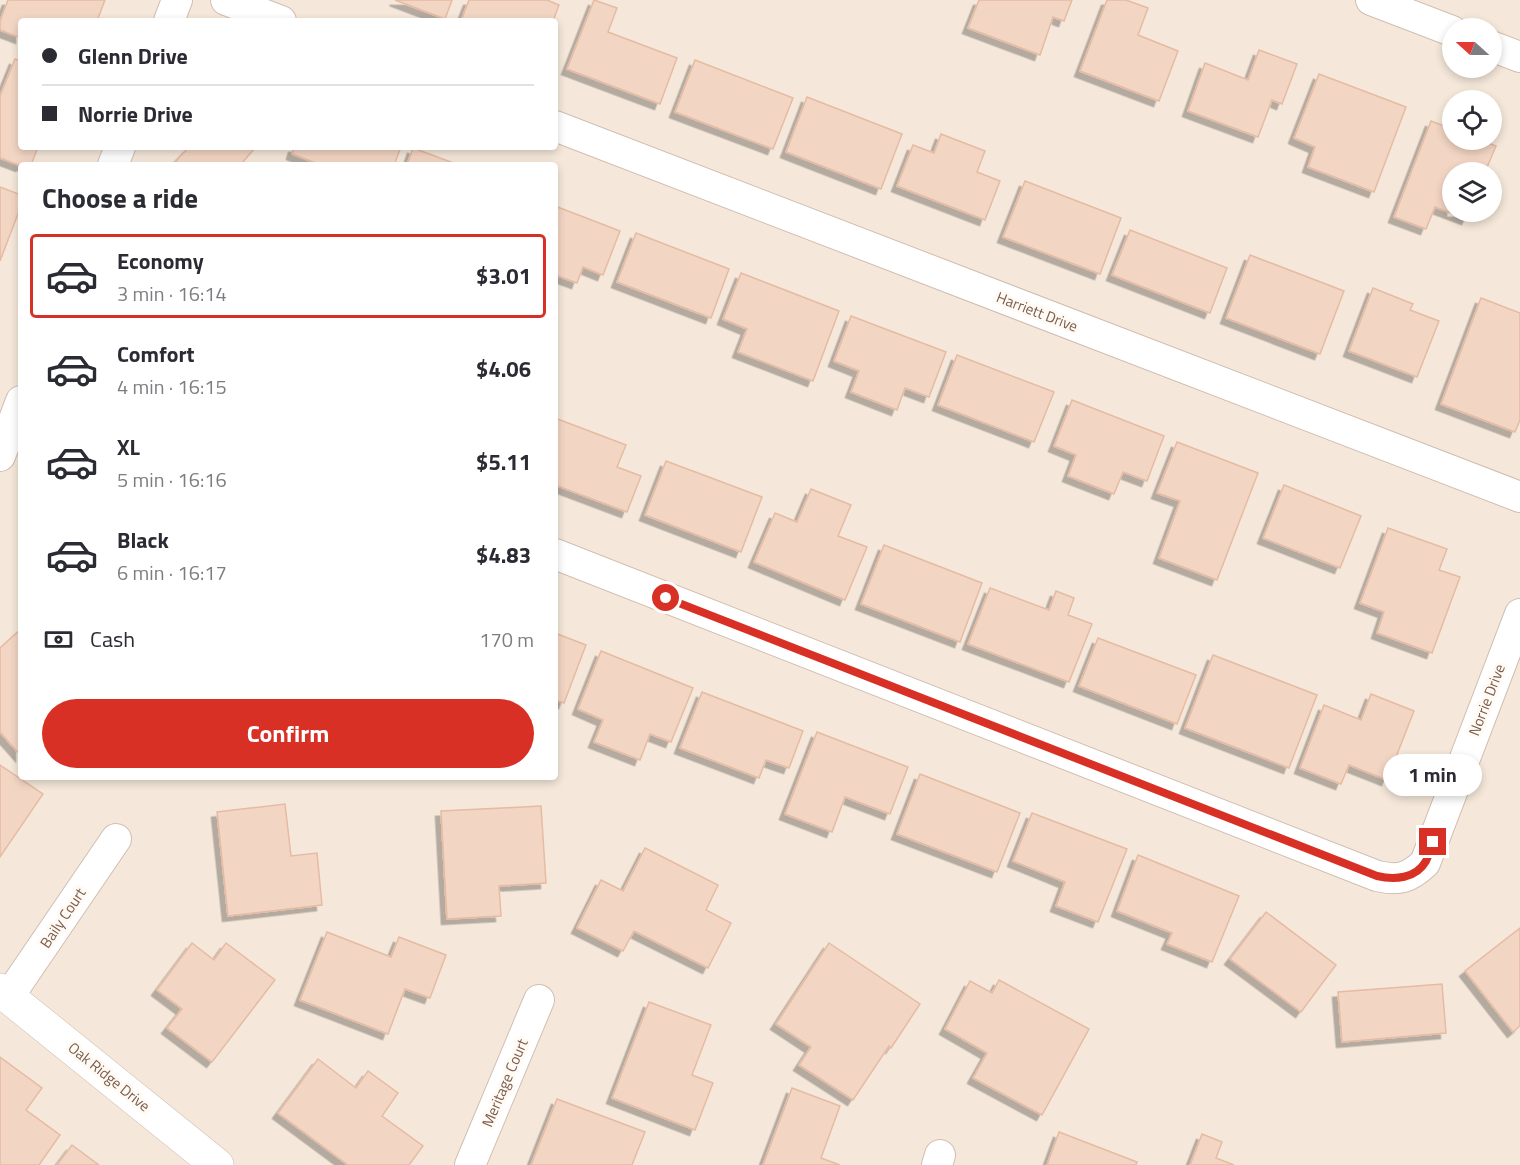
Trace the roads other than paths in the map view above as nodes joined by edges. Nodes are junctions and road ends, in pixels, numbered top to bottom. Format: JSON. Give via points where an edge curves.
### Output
{"nodes":[{"id":1,"x":177,"y":0,"type":"edge"},
{"id":2,"x":226,"y":0,"type":"edge"},
{"id":3,"x":1371,"y":0,"type":"edge"},
{"id":4,"x":170,"y":18,"type":"edge"},
{"id":5,"x":273,"y":18,"type":"edge"},
{"id":6,"x":1442,"y":27,"type":"edge"},
{"id":7,"x":1502,"y":50,"type":"edge"},
{"id":8,"x":1520,"y":57,"type":"edge"},
{"id":9,"x":558,"y":127,"type":"edge"},
{"id":10,"x":18,"y":409,"type":"edge"},
{"id":11,"x":0,"y":456,"type":"edge"},
{"id":12,"x":1520,"y":497,"type":"edge"},
{"id":13,"x":558,"y":555,"type":"edge"},
{"id":14,"x":1520,"y":614,"type":"edge"},
{"id":15,"x":116,"y":839,"type":"dead end"},
{"id":16,"x":5,"y":993,"type":"edge"},
{"id":17,"x":539,"y":1000,"type":"dead end"},
{"id":18,"x":217,"y":1165,"type":"edge"},
{"id":19,"x":470,"y":1165,"type":"edge"}],
"edges":[{"from":1,"to":4,"type":"street"},
{"from":2,"to":5,"type":"street"},
{"from":3,"to":6,"type":"street"},
{"from":7,"to":8,"type":"street"},
{"from":9,"to":12,"type":"street","name":"Harriett Drive"},
{"from":10,"to":11,"type":"street"},
{"from":13,"to":14,"type":"street","name":"Norrie Drive","via":[[1390,879],[1415,873],[1425,863]]},
{"from":15,"to":16,"type":"street","name":"Baily Court"},
{"from":16,"to":18,"type":"street","name":"Oak Ridge Drive"},
{"from":17,"to":19,"type":"street","name":"Meritage Court"}]}
